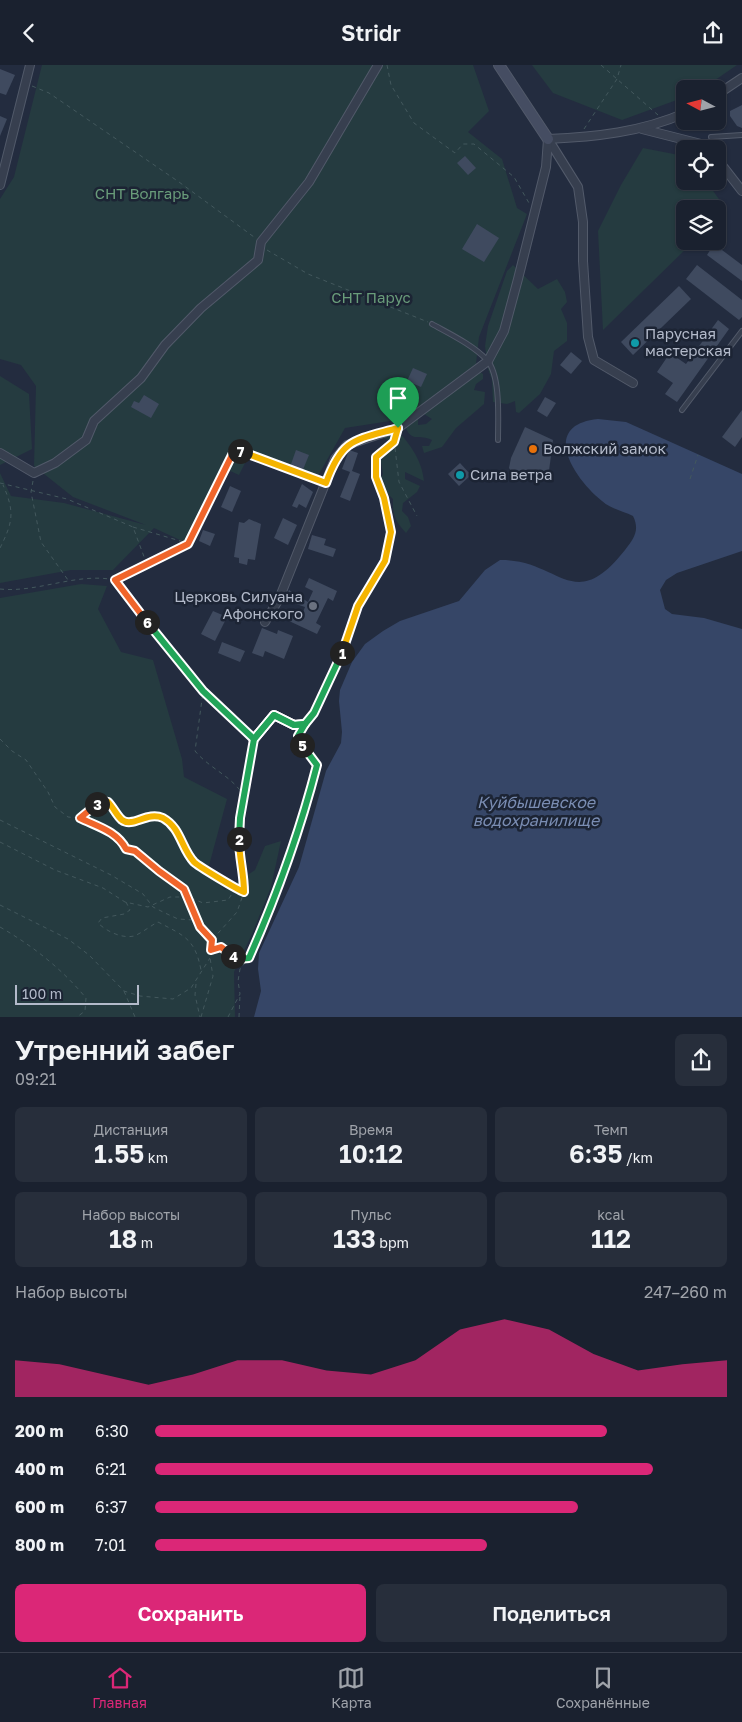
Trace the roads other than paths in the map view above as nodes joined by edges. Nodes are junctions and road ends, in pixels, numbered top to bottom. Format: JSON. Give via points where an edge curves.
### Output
{"nodes":[{"id":1,"x":20,"y":65,"type":"edge"},
{"id":2,"x":378,"y":65,"type":"edge"},
{"id":3,"x":499,"y":65,"type":"edge"},
{"id":4,"x":29,"y":67,"type":"edge"},
{"id":5,"x":742,"y":78,"type":"edge"},
{"id":6,"x":726,"y":89,"type":"edge"},
{"id":7,"x":676,"y":117,"type":"edge"},
{"id":8,"x":640,"y":129,"type":"junction"},
{"id":9,"x":742,"y":135,"type":"edge"},
{"id":10,"x":710,"y":137,"type":"dead end"},
{"id":11,"x":548,"y":139,"type":"junction"},
{"id":12,"x":685,"y":140,"type":"edge"},
{"id":13,"x":726,"y":171,"type":"edge"},
{"id":14,"x":0,"y":185,"type":"edge"},
{"id":15,"x":742,"y":191,"type":"edge"},
{"id":16,"x":432,"y":323,"type":"road end"},
{"id":17,"x":741,"y":333,"type":"edge"},
{"id":18,"x":488,"y":361,"type":"junction"},
{"id":19,"x":633,"y":383,"type":"dead end"},
{"id":20,"x":682,"y":410,"type":"dead end"},
{"id":21,"x":398,"y":428,"type":"junction"},
{"id":22,"x":498,"y":440,"type":"dead end"},
{"id":23,"x":394,"y":442,"type":"road end"},
{"id":24,"x":0,"y":453,"type":"edge"},
{"id":25,"x":266,"y":622,"type":"dead end"}],
"edges":[{"from":1,"to":4,"type":"street"},
{"from":2,"to":24,"type":"street","via":[[309,182],[261,242],[258,260],[201,308],[165,345],[141,378],[94,421],[86,440],[55,463],[34,473]]},
{"from":3,"to":11,"type":"street"},
{"from":4,"to":14,"type":"street"},
{"from":5,"to":6,"type":"street"},
{"from":7,"to":8,"type":"street"},
{"from":8,"to":11,"type":"street"},
{"from":8,"to":12,"type":"street"},
{"from":9,"to":10,"type":"lane"},
{"from":11,"to":18,"type":"street","via":[[546,167],[504,331]]},
{"from":11,"to":19,"type":"street","via":[[578,187],[583,222],[588,337],[594,360]]},
{"from":13,"to":15,"type":"street"},
{"from":16,"to":18,"type":"lane"},
{"from":17,"to":20,"type":"lane"},
{"from":18,"to":21,"type":"street"},
{"from":18,"to":22,"type":"lane","via":[[498,393]]},
{"from":21,"to":23,"type":"lane"},
{"from":21,"to":25,"type":"street","via":[[347,445],[335,459],[279,599]]}]}
